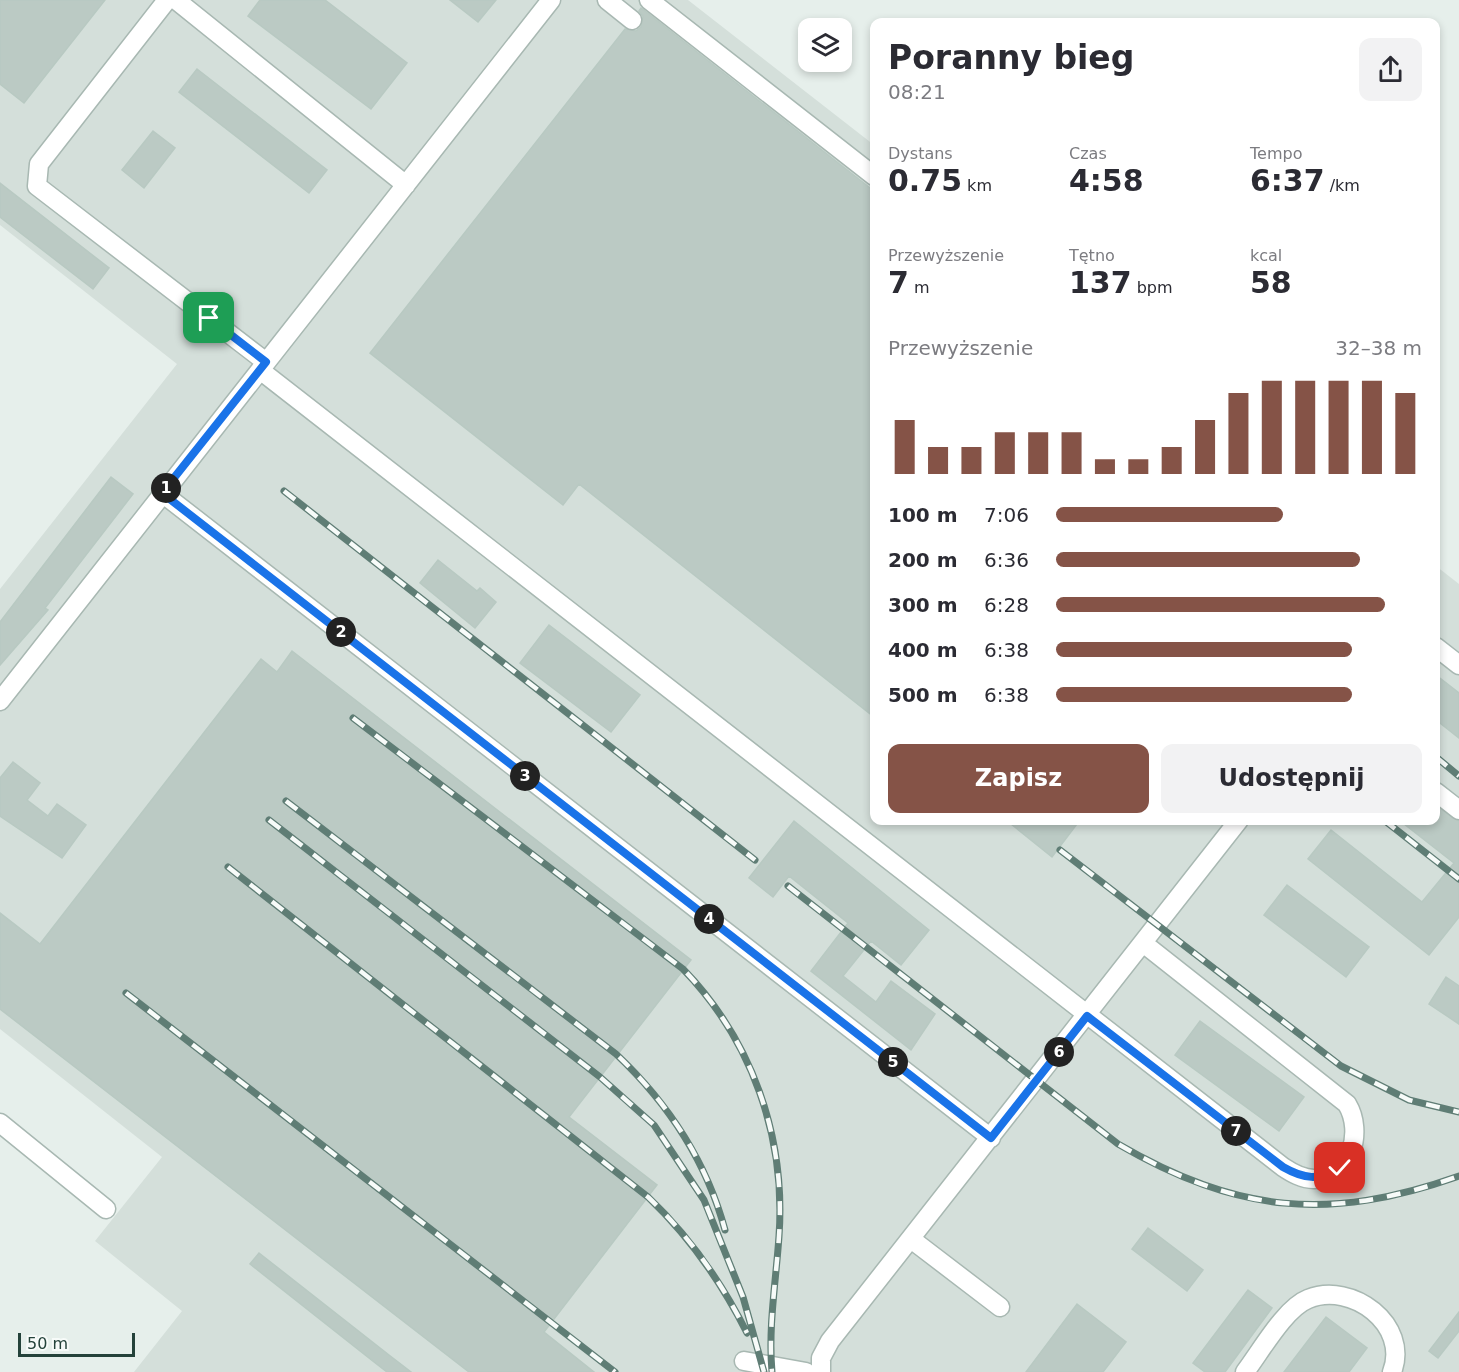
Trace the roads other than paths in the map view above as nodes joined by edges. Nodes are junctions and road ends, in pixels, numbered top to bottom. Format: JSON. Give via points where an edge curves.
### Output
{"nodes":[{"id":1,"x":167,"y":0,"type":"edge"},
{"id":2,"x":176,"y":0,"type":"edge"},
{"id":3,"x":551,"y":0,"type":"edge"},
{"id":4,"x":607,"y":0,"type":"edge"},
{"id":5,"x":649,"y":0,"type":"edge"},
{"id":6,"x":632,"y":20,"type":"dead end"},
{"id":7,"x":870,"y":173,"type":"edge"},
{"id":8,"x":406,"y":184,"type":"junction"},
{"id":9,"x":263,"y":366,"type":"junction"},
{"id":10,"x":162,"y":493,"type":"junction"},
{"id":11,"x":1440,"y":650,"type":"edge"},
{"id":12,"x":1459,"y":665,"type":"edge"},
{"id":13,"x":0,"y":701,"type":"edge"},
{"id":14,"x":1440,"y":795,"type":"edge"},
{"id":15,"x":1459,"y":810,"type":"edge"},
{"id":16,"x":1235,"y":825,"type":"edge"},
{"id":17,"x":1143,"y":944,"type":"junction"},
{"id":18,"x":1087,"y":1016,"type":"junction"},
{"id":19,"x":0,"y":1123,"type":"edge"},
{"id":20,"x":991,"y":1138,"type":"junction"},
{"id":21,"x":106,"y":1209,"type":"dead end"},
{"id":22,"x":911,"y":1239,"type":"junction"},
{"id":23,"x":1000,"y":1307,"type":"dead end"},
{"id":24,"x":744,"y":1361,"type":"dead end"},
{"id":25,"x":806,"y":1372,"type":"edge"},
{"id":26,"x":821,"y":1372,"type":"edge"},
{"id":27,"x":1245,"y":1372,"type":"edge"},
{"id":28,"x":1392,"y":1372,"type":"edge"}],
"edges":[{"from":1,"to":9,"type":"lane","via":[[39,164],[37,186]]},
{"from":2,"to":8,"type":"lane"},
{"from":3,"to":8,"type":"lane"},
{"from":4,"to":6,"type":"lane"},
{"from":5,"to":7,"type":"lane"},
{"from":8,"to":9,"type":"lane"},
{"from":9,"to":10,"type":"lane"},
{"from":9,"to":18,"type":"lane"},
{"from":10,"to":13,"type":"lane"},
{"from":10,"to":20,"type":"lane"},
{"from":11,"to":12,"type":"lane"},
{"from":14,"to":15,"type":"lane"},
{"from":16,"to":17,"type":"lane"},
{"from":17,"to":18,"type":"lane"},
{"from":17,"to":18,"type":"lane","via":[[1347,1104],[1356,1126],[1355,1142],[1340,1168],[1313,1179],[1297,1176]]},
{"from":18,"to":20,"type":"lane"},
{"from":19,"to":21,"type":"lane"},
{"from":20,"to":22,"type":"lane"},
{"from":22,"to":23,"type":"lane"},
{"from":22,"to":26,"type":"lane","via":[[830,1341],[821,1358]]},
{"from":24,"to":25,"type":"lane"},
{"from":27,"to":28,"type":"lane","via":[[1292,1310],[1306,1299],[1323,1294],[1341,1294],[1360,1301],[1388,1327],[1396,1344]]}]}
